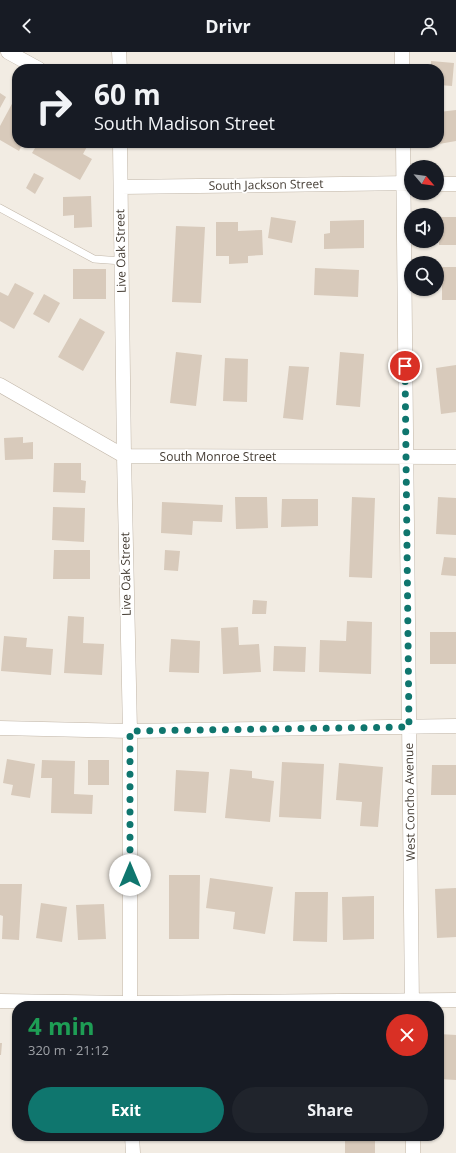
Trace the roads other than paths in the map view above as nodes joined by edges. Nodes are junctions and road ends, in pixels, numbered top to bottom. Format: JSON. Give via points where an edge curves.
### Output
{"nodes":[{"id":1,"x":8,"y":52,"type":"edge"},
{"id":2,"x":119,"y":52,"type":"edge"},
{"id":3,"x":402,"y":52,"type":"edge"},
{"id":4,"x":30,"y":64,"type":"edge"},
{"id":5,"x":120,"y":64,"type":"edge"},
{"id":6,"x":402,"y":64,"type":"edge"},
{"id":7,"x":120,"y":148,"type":"edge"},
{"id":8,"x":404,"y":148,"type":"edge"},
{"id":9,"x":405,"y":160,"type":"edge"},
{"id":10,"x":404,"y":183,"type":"edge"},
{"id":11,"x":444,"y":184,"type":"edge"},
{"id":12,"x":456,"y":184,"type":"edge"},
{"id":13,"x":121,"y":187,"type":"junction"},
{"id":14,"x":407,"y":200,"type":"edge"},
{"id":15,"x":0,"y":208,"type":"edge"},
{"id":16,"x":122,"y":261,"type":"junction"},
{"id":17,"x":0,"y":385,"type":"edge"},
{"id":18,"x":124,"y":456,"type":"junction"},
{"id":19,"x":456,"y":457,"type":"edge"},
{"id":20,"x":406,"y":458,"type":"junction"},
{"id":21,"x":456,"y":726,"type":"edge"},
{"id":22,"x":409,"y":727,"type":"junction"},
{"id":23,"x":0,"y":728,"type":"edge"},
{"id":24,"x":130,"y":731,"type":"junction"},
{"id":25,"x":456,"y":1000,"type":"edge"},
{"id":26,"x":0,"y":1001,"type":"edge"},
{"id":27,"x":12,"y":1001,"type":"edge"},
{"id":28,"x":130,"y":1001,"type":"edge"},
{"id":29,"x":412,"y":1001,"type":"edge"},
{"id":30,"x":441,"y":1001,"type":"edge"},
{"id":31,"x":132,"y":1141,"type":"edge"},
{"id":32,"x":413,"y":1141,"type":"edge"},
{"id":33,"x":133,"y":1153,"type":"edge"},
{"id":34,"x":413,"y":1153,"type":"edge"}],
"edges":[{"from":1,"to":4,"type":"street"},
{"from":2,"to":5,"type":"street"},
{"from":3,"to":6,"type":"street"},
{"from":7,"to":13,"type":"street","name":"Live Oak Street"},
{"from":8,"to":9,"type":"street","name":"West Concho Avenue"},
{"from":10,"to":13,"type":"street","name":"South Jackson Street"},
{"from":11,"to":12,"type":"street"},
{"from":13,"to":16,"type":"street","name":"Live Oak Street"},
{"from":14,"to":20,"type":"street","name":"West Concho Avenue"},
{"from":15,"to":16,"type":"lane","via":[[94,259]]},
{"from":16,"to":18,"type":"street","name":"Live Oak Street"},
{"from":17,"to":18,"type":"street","name":"South Monroe Street"},
{"from":18,"to":20,"type":"street","name":"South Monroe Street"},
{"from":18,"to":24,"type":"street","name":"Live Oak Street"},
{"from":19,"to":20,"type":"street","name":"South Monroe Street"},
{"from":20,"to":22,"type":"street","name":"West Concho Avenue"},
{"from":21,"to":22,"type":"street"},
{"from":22,"to":24,"type":"street"},
{"from":22,"to":29,"type":"street","name":"West Concho Avenue"},
{"from":23,"to":24,"type":"street"},
{"from":24,"to":28,"type":"street","name":"Live Oak Street"},
{"from":25,"to":30,"type":"street"},
{"from":26,"to":27,"type":"street"},
{"from":31,"to":33,"type":"street"},
{"from":32,"to":34,"type":"street"}]}
